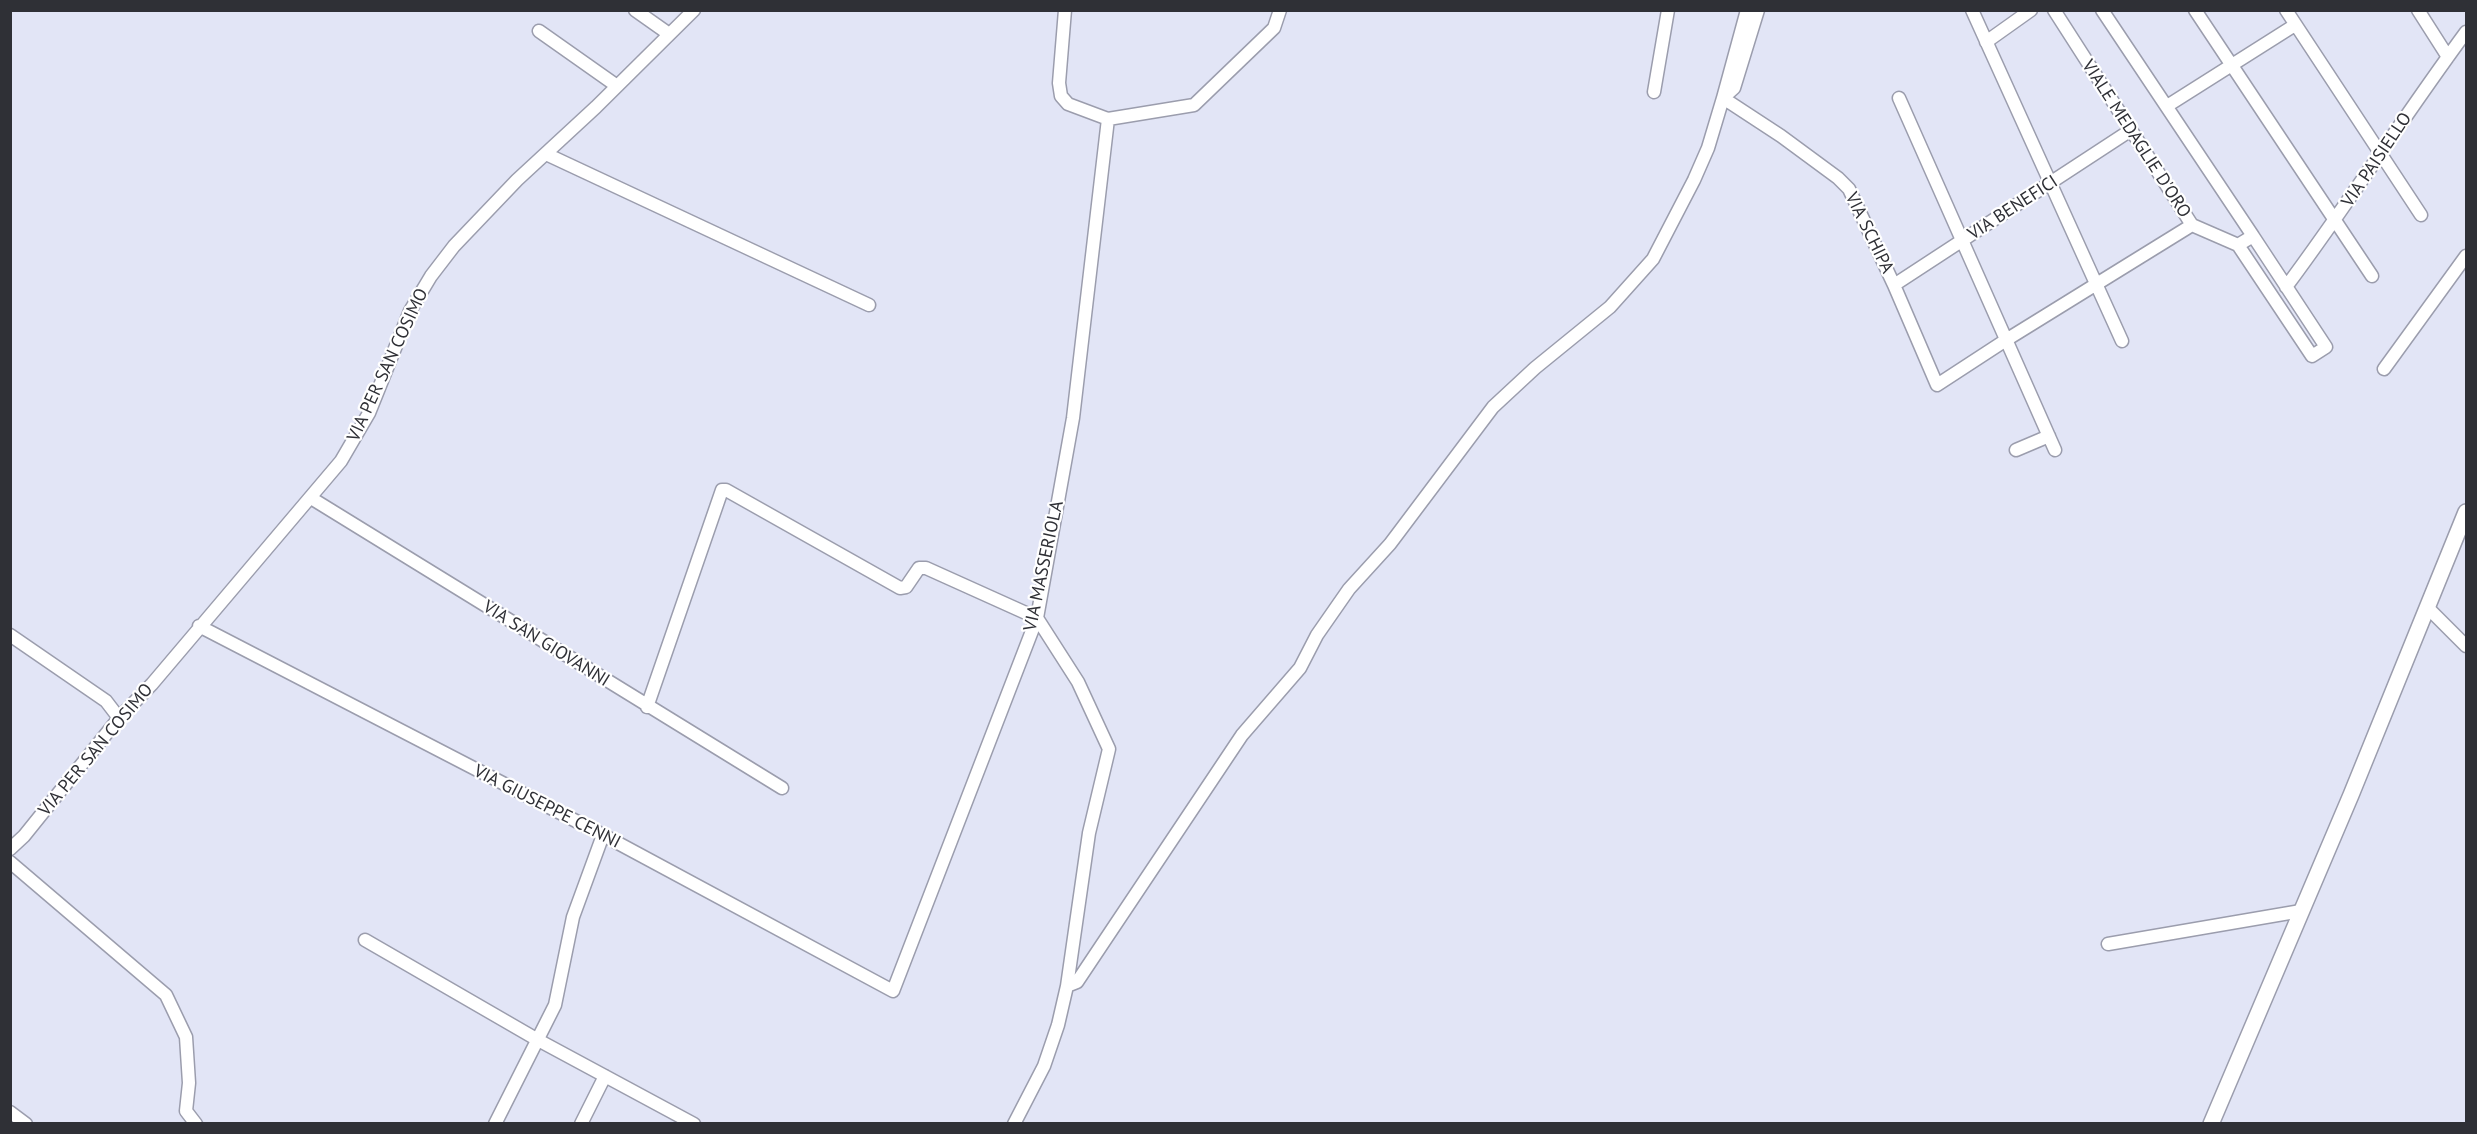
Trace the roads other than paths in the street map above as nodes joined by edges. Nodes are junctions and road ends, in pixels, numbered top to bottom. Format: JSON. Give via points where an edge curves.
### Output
{"nodes":[{"id":1,"x":635,"y":10,"type":"edge"},
{"id":2,"x":694,"y":10,"type":"edge"},
{"id":3,"x":1065,"y":10,"type":"edge"},
{"id":4,"x":1280,"y":10,"type":"edge"},
{"id":5,"x":1668,"y":10,"type":"edge"},
{"id":6,"x":1747,"y":10,"type":"edge"},
{"id":7,"x":1758,"y":10,"type":"edge"},
{"id":8,"x":1972,"y":10,"type":"edge"},
{"id":9,"x":2031,"y":10,"type":"edge"},
{"id":10,"x":2054,"y":10,"type":"edge"},
{"id":11,"x":2102,"y":10,"type":"edge"},
{"id":12,"x":2195,"y":10,"type":"edge"},
{"id":13,"x":2286,"y":10,"type":"edge"},
{"id":14,"x":2418,"y":10,"type":"edge"},
{"id":15,"x":2295,"y":25,"type":"junction"},
{"id":16,"x":539,"y":31,"type":"dead end"},
{"id":17,"x":2466,"y":32,"type":"edge"},
{"id":18,"x":669,"y":34,"type":"junction"},
{"id":19,"x":1986,"y":42,"type":"junction"},
{"id":20,"x":2448,"y":57,"type":"junction"},
{"id":21,"x":2230,"y":66,"type":"junction"},
{"id":22,"x":617,"y":86,"type":"junction"},
{"id":23,"x":1654,"y":92,"type":"dead end"},
{"id":24,"x":1723,"y":98,"type":"junction"},
{"id":25,"x":1899,"y":98,"type":"dead end"},
{"id":26,"x":2167,"y":106,"type":"junction"},
{"id":27,"x":1108,"y":119,"type":"junction"},
{"id":28,"x":2131,"y":130,"type":"junction"},
{"id":29,"x":2380,"y":153,"type":"junction"},
{"id":30,"x":546,"y":154,"type":"junction"},
{"id":31,"x":2050,"y":183,"type":"junction"},
{"id":32,"x":2421,"y":215,"type":"dead end"},
{"id":33,"x":2335,"y":221,"type":"junction"},
{"id":34,"x":2192,"y":225,"type":"junction"},
{"id":35,"x":2253,"y":236,"type":"junction"},
{"id":36,"x":1962,"y":240,"type":"junction"},
{"id":37,"x":2238,"y":245,"type":"junction"},
{"id":38,"x":2466,"y":256,"type":"edge"},
{"id":39,"x":2372,"y":276,"type":"dead end"},
{"id":40,"x":1894,"y":285,"type":"junction"},
{"id":41,"x":2096,"y":285,"type":"junction"},
{"id":42,"x":2286,"y":287,"type":"junction"},
{"id":43,"x":869,"y":305,"type":"dead end"},
{"id":44,"x":2006,"y":340,"type":"junction"},
{"id":45,"x":2122,"y":341,"type":"dead end"},
{"id":46,"x":2385,"y":369,"type":"dead end"},
{"id":47,"x":2049,"y":436,"type":"junction"},
{"id":48,"x":2016,"y":450,"type":"dead end"},
{"id":49,"x":2055,"y":450,"type":"dead end"},
{"id":50,"x":311,"y":498,"type":"junction"},
{"id":51,"x":2466,"y":512,"type":"edge"},
{"id":52,"x":2428,"y":608,"type":"junction"},
{"id":53,"x":1037,"y":618,"type":"junction"},
{"id":54,"x":199,"y":626,"type":"junction"},
{"id":55,"x":10,"y":635,"type":"edge"},
{"id":56,"x":2466,"y":646,"type":"edge"},
{"id":57,"x":647,"y":707,"type":"junction"},
{"id":58,"x":119,"y":718,"type":"junction"},
{"id":59,"x":782,"y":788,"type":"dead end"},
{"id":60,"x":603,"y":835,"type":"junction"},
{"id":61,"x":10,"y":849,"type":"edge"},
{"id":62,"x":10,"y":862,"type":"edge"},
{"id":63,"x":2301,"y":912,"type":"junction"},
{"id":64,"x":365,"y":940,"type":"dead end"},
{"id":65,"x":2108,"y":944,"type":"dead end"},
{"id":66,"x":1067,"y":986,"type":"junction"},
{"id":67,"x":893,"y":991,"type":"joint"},
{"id":68,"x":538,"y":1040,"type":"junction"},
{"id":69,"x":605,"y":1076,"type":"junction"},
{"id":70,"x":10,"y":1112,"type":"edge"},
{"id":71,"x":10,"y":1120,"type":"edge"},
{"id":72,"x":21,"y":1124,"type":"edge"},
{"id":73,"x":26,"y":1124,"type":"edge"},
{"id":74,"x":196,"y":1124,"type":"edge"},
{"id":75,"x":495,"y":1124,"type":"edge"},
{"id":76,"x":581,"y":1124,"type":"edge"},
{"id":77,"x":694,"y":1124,"type":"edge"},
{"id":78,"x":1014,"y":1124,"type":"edge"},
{"id":79,"x":2211,"y":1124,"type":"edge"}],
"edges":[{"from":1,"to":18,"type":"street"},
{"from":2,"to":18,"type":"street","name":"VIA PER SAN COSIMO"},
{"from":3,"to":27,"type":"street","via":[[1061,96],[1068,104]]},
{"from":4,"to":27,"type":"street","via":[[1274,28],[1194,105]]},
{"from":5,"to":23,"type":"street"},
{"from":6,"to":24,"type":"street"},
{"from":7,"to":24,"type":"street","via":[[1734,88]]},
{"from":8,"to":19,"type":"street"},
{"from":9,"to":19,"type":"street"},
{"from":10,"to":28,"type":"street","name":"VIALE MEDAGLIE D'ORO"},
{"from":11,"to":26,"type":"street"},
{"from":12,"to":21,"type":"street"},
{"from":13,"to":15,"type":"street"},
{"from":14,"to":20,"type":"street"},
{"from":15,"to":21,"type":"street"},
{"from":15,"to":29,"type":"street"},
{"from":16,"to":22,"type":"street"},
{"from":17,"to":20,"type":"street","name":"VIA PAISIELLO"},
{"from":18,"to":22,"type":"street","name":"VIA PER SAN COSIMO"},
{"from":19,"to":31,"type":"street"},
{"from":20,"to":29,"type":"street","name":"VIA PAISIELLO"},
{"from":21,"to":26,"type":"street"},
{"from":21,"to":33,"type":"street"},
{"from":22,"to":30,"type":"street","name":"VIA PER SAN COSIMO"},
{"from":24,"to":40,"type":"street","name":"VIA SCHIPA","via":[[1781,136],[1849,189]]},
{"from":24,"to":66,"type":"street","via":[[1695,180],[1653,259],[1610,307],[1493,407],[1390,544],[1349,589],[1300,668],[1242,735],[1077,982]]},
{"from":25,"to":36,"type":"street"},
{"from":26,"to":35,"type":"street"},
{"from":27,"to":53,"type":"street","name":"VIA MASSERIOLA","via":[[1073,418]]},
{"from":28,"to":31,"type":"street","name":"VIA BENEFICI"},
{"from":28,"to":34,"type":"street","name":"VIALE MEDAGLIE D'ORO"},
{"from":29,"to":32,"type":"street"},
{"from":29,"to":33,"type":"street","name":"VIA PAISIELLO"},
{"from":30,"to":43,"type":"street"},
{"from":30,"to":50,"type":"street","name":"VIA PER SAN COSIMO","via":[[517,180],[431,276],[410,311],[369,413],[342,461]]},
{"from":31,"to":36,"type":"street","name":"VIA BENEFICI"},
{"from":31,"to":41,"type":"street"},
{"from":33,"to":39,"type":"street"},
{"from":33,"to":42,"type":"street","name":"VIA PAISIELLO"},
{"from":34,"to":37,"type":"street","name":"VIALE MEDAGLIE D'ORO"},
{"from":34,"to":41,"type":"street"},
{"from":35,"to":37,"type":"street"},
{"from":35,"to":42,"type":"street"},
{"from":36,"to":40,"type":"street","name":"VIA BENEFICI"},
{"from":36,"to":44,"type":"street"},
{"from":37,"to":42,"type":"street","via":[[2312,356],[2326,347]]},
{"from":38,"to":46,"type":"street"},
{"from":40,"to":44,"type":"street","name":"VIA SCHIPA","via":[[1937,386]]},
{"from":41,"to":44,"type":"street"},
{"from":41,"to":45,"type":"street"},
{"from":44,"to":47,"type":"street"},
{"from":47,"to":48,"type":"street"},
{"from":47,"to":49,"type":"street"},
{"from":50,"to":54,"type":"street","name":"VIA PER SAN COSIMO"},
{"from":50,"to":57,"type":"street","name":"VIA SAN GIOVANNI"},
{"from":51,"to":52,"type":"main road"},
{"from":52,"to":56,"type":"street"},
{"from":52,"to":63,"type":"main road"},
{"from":53,"to":57,"type":"street","via":[[926,568],[919,568],[906,587],[900,588],[722,490]]},
{"from":53,"to":66,"type":"street","via":[[1078,682],[1109,749],[1089,833]]},
{"from":53,"to":67,"type":"street","name":"VIA MASSERIOLA"},
{"from":54,"to":58,"type":"street","name":"VIA PER SAN COSIMO"},
{"from":54,"to":60,"type":"street","name":"VIA GIUSEPPE CENNI"},
{"from":55,"to":58,"type":"street","via":[[106,701]]},
{"from":57,"to":59,"type":"street","name":"VIA SAN GIOVANNI"},
{"from":58,"to":61,"type":"street","name":"VIA PER SAN COSIMO"},
{"from":60,"to":67,"type":"street","name":"VIA GIUSEPPE CENNI"},
{"from":60,"to":68,"type":"street","via":[[573,917],[555,1005]]},
{"from":62,"to":74,"type":"street","via":[[166,995],[186,1037],[186,1111]]},
{"from":63,"to":65,"type":"street"},
{"from":63,"to":79,"type":"main road"},
{"from":64,"to":68,"type":"street"},
{"from":66,"to":78,"type":"street","via":[[1044,1066]]},
{"from":68,"to":69,"type":"street"},
{"from":68,"to":75,"type":"street"},
{"from":69,"to":76,"type":"street"},
{"from":69,"to":77,"type":"street"},
{"from":70,"to":73,"type":"street"},
{"from":71,"to":72,"type":"street"}]}
